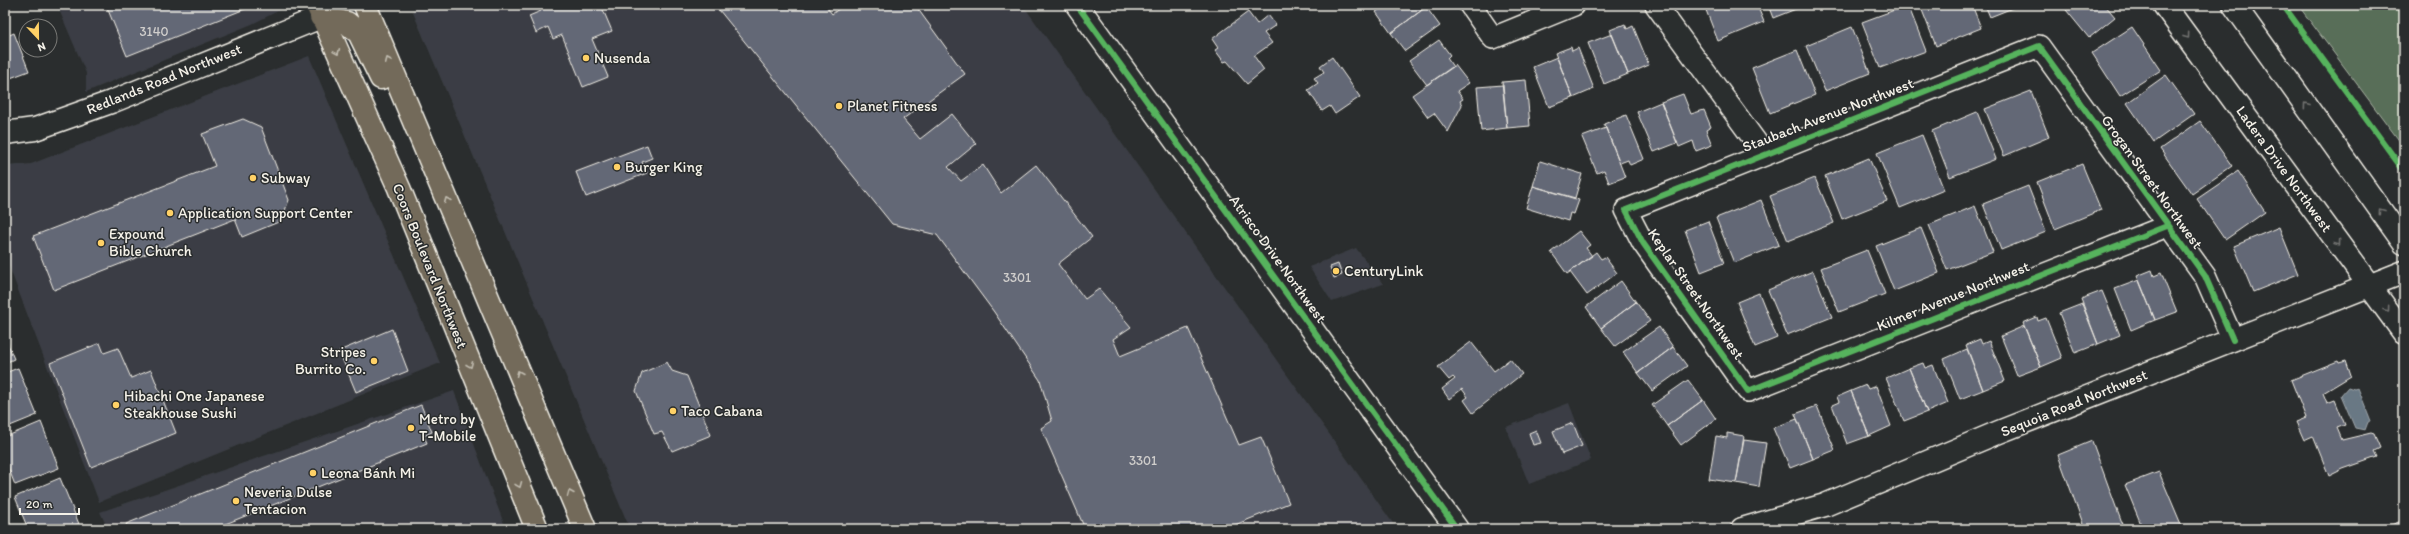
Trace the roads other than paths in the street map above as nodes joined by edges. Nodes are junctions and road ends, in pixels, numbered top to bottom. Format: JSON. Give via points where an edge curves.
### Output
{"nodes":[{"id":1,"x":365,"y":5,"type":"edge"},
{"id":2,"x":1077,"y":5,"type":"edge"},
{"id":3,"x":1470,"y":5,"type":"edge"},
{"id":4,"x":1574,"y":5,"type":"edge"},
{"id":5,"x":1656,"y":5,"type":"edge"},
{"id":6,"x":2164,"y":5,"type":"edge"},
{"id":7,"x":2234,"y":5,"type":"edge"},
{"id":8,"x":319,"y":11,"type":"edge"},
{"id":9,"x":2039,"y":46,"type":"joint"},
{"id":10,"x":5,"y":133,"type":"edge"},
{"id":11,"x":1764,"y":153,"type":"junction"},
{"id":12,"x":432,"y":163,"type":"junction"},
{"id":13,"x":1626,"y":210,"type":"joint"},
{"id":14,"x":2167,"y":226,"type":"junction"},
{"id":15,"x":2404,"y":243,"type":"edge"},
{"id":16,"x":2404,"y":272,"type":"edge"},
{"id":17,"x":2370,"y":286,"type":"junction"},
{"id":18,"x":2404,"y":333,"type":"edge"},
{"id":19,"x":2233,"y":340,"type":"junction"},
{"id":20,"x":1748,"y":391,"type":"joint"},
{"id":21,"x":537,"y":529,"type":"edge"},
{"id":22,"x":585,"y":529,"type":"edge"},
{"id":23,"x":1457,"y":529,"type":"edge"},
{"id":24,"x":1742,"y":529,"type":"edge"}],
"edges":[{"from":12,"to":1,"type":"main road","one_way":true},
{"from":2,"to":23,"type":"street","name":"Atrisco Drive Northwest"},
{"from":3,"to":4,"type":"street","via":[[1493,38]]},
{"from":5,"to":11,"type":"street"},
{"from":6,"to":17,"type":"street","name":"Ladera Drive Northwest","one_way":true},
{"from":15,"to":7,"type":"street","one_way":true},
{"from":8,"to":10,"type":"street","name":"Redlands Road Northwest","via":[[111,102],[35,129]]},
{"from":8,"to":12,"type":"main road","via":[[347,23],[359,33],[404,128]]},
{"from":8,"to":21,"type":"main road","name":"Coors Boulevard Northwest","one_way":true,"via":[[399,188]]},
{"from":9,"to":11,"type":"street","name":"Staubach Avenue Northwest"},
{"from":9,"to":14,"type":"street","name":"Grogan Street Northwest"},
{"from":11,"to":13,"type":"street","name":"Staubach Avenue Northwest"},
{"from":22,"to":12,"type":"main road","one_way":true},
{"from":13,"to":20,"type":"street","name":"Keplar Street Northwest","via":[[1644,243]]},
{"from":14,"to":19,"type":"street","name":"Grogan Street Northwest","via":[[2205,276]]},
{"from":14,"to":20,"type":"street","name":"Kilmer Avenue Northwest"},
{"from":16,"to":17,"type":"street","name":"Sequoia Road Northwest"},
{"from":17,"to":18,"type":"street","name":"Ladera Drive Northwest","one_way":true},
{"from":17,"to":19,"type":"street","name":"Sequoia Road Northwest"},
{"from":19,"to":24,"type":"street","name":"Sequoia Road Northwest","via":[[1824,505]]}]}
